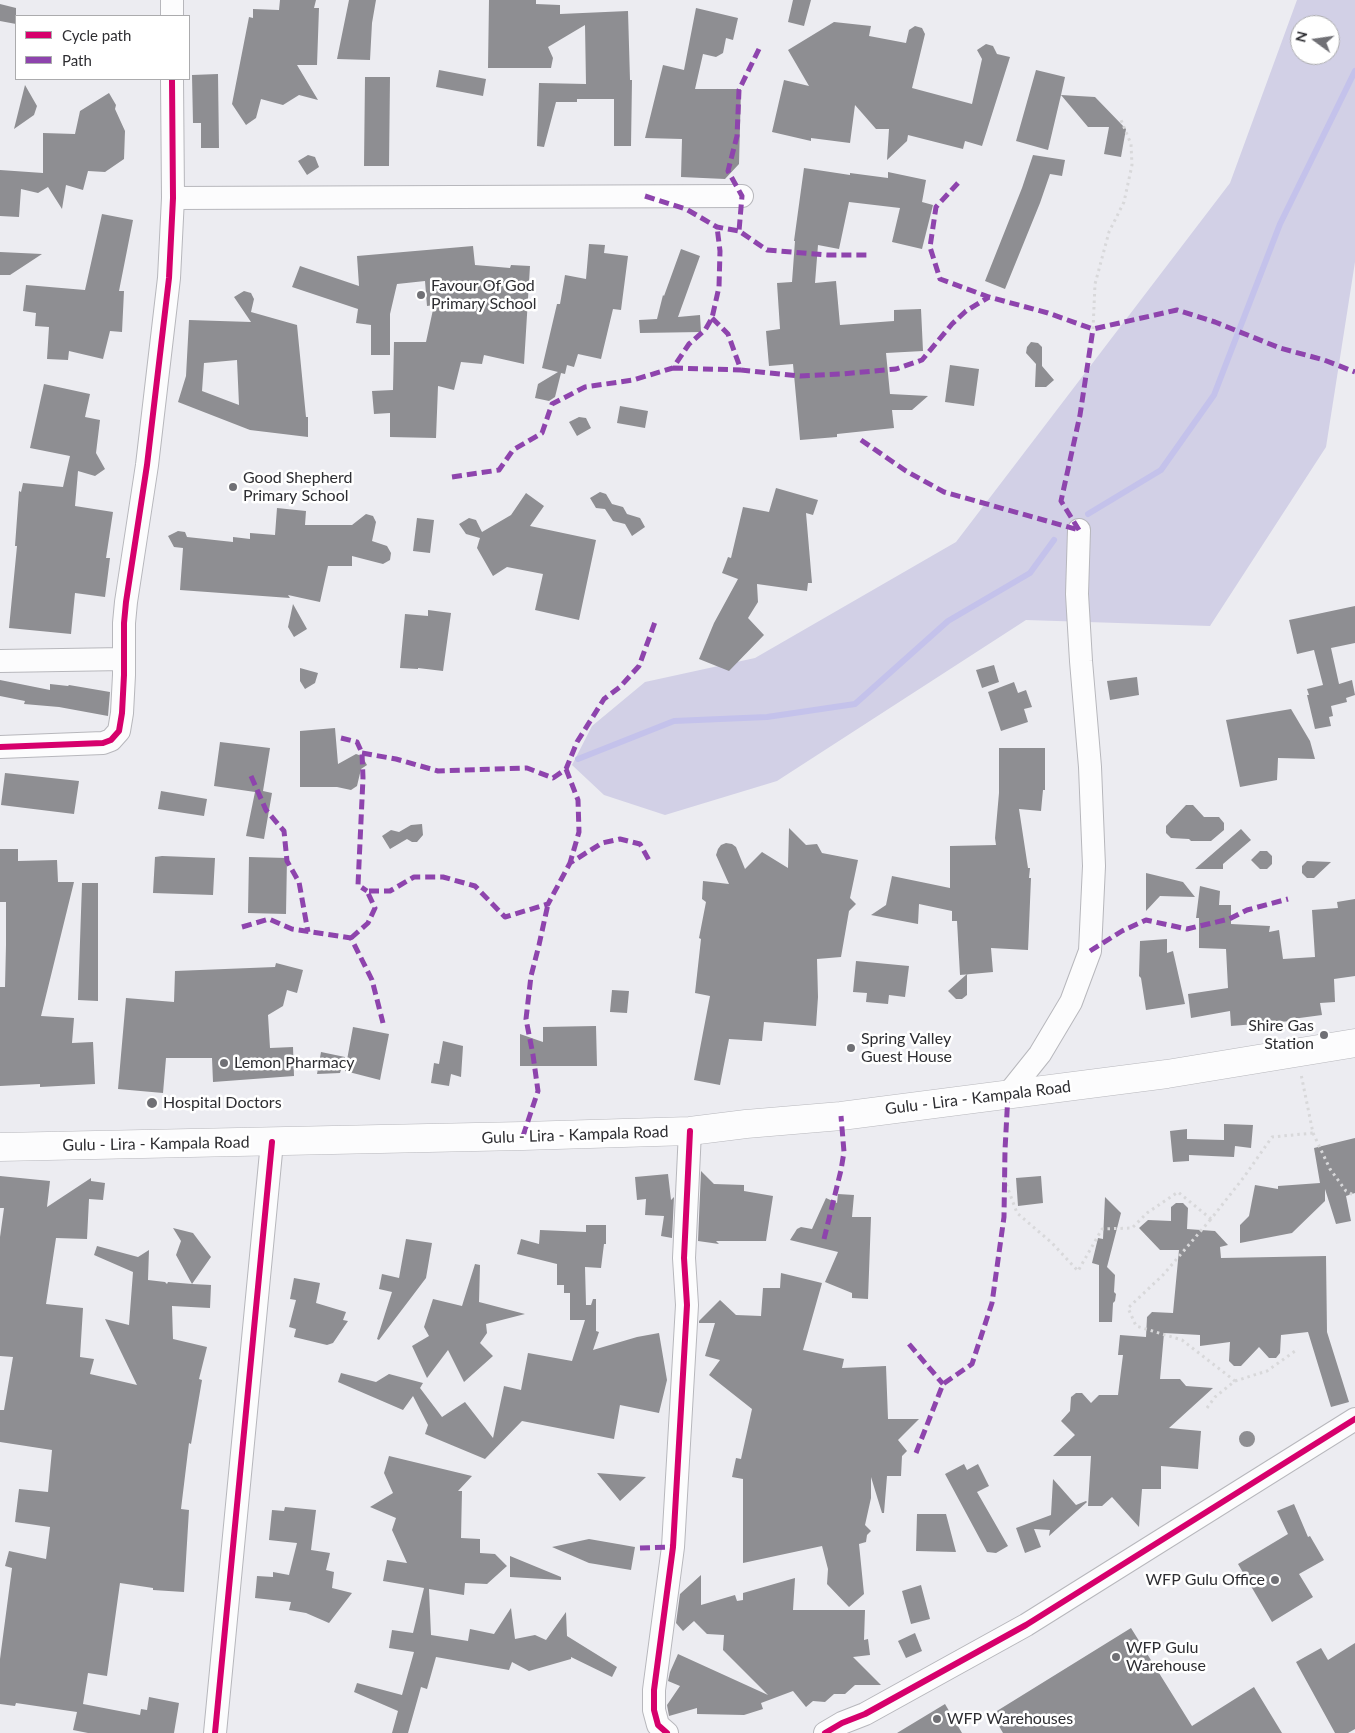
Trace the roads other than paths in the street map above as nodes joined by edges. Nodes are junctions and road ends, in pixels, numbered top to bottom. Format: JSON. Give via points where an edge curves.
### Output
{"nodes":[{"id":1,"x":172,"y":0,"type":"edge"},
{"id":2,"x":172,"y":15,"type":"edge"},
{"id":3,"x":172,"y":80,"type":"edge"},
{"id":4,"x":742,"y":196,"type":"dead end"},
{"id":5,"x":173,"y":198,"type":"junction"},
{"id":6,"x":1079,"y":530,"type":"dead end"},
{"id":7,"x":124,"y":660,"type":"junction"},
{"id":8,"x":0,"y":661,"type":"edge"},
{"id":9,"x":0,"y":747,"type":"edge"},
{"id":10,"x":1355,"y":1043,"type":"edge"},
{"id":11,"x":1008,"y":1094,"type":"junction"},
{"id":12,"x":690,"y":1131,"type":"junction"},
{"id":13,"x":272,"y":1142,"type":"junction"},
{"id":14,"x":0,"y":1147,"type":"edge"},
{"id":15,"x":1355,"y":1419,"type":"edge"},
{"id":16,"x":215,"y":1733,"type":"edge"},
{"id":17,"x":667,"y":1733,"type":"edge"},
{"id":18,"x":825,"y":1733,"type":"edge"}],
"edges":[{"from":1,"to":2,"type":"street"},
{"from":3,"to":5,"type":"street"},
{"from":4,"to":5,"type":"street"},
{"from":5,"to":7,"type":"street","via":[[169,278],[126,602]]},
{"from":6,"to":11,"type":"street","via":[[1077,594],[1094,866],[1090,951],[1071,1002],[1040,1054]]},
{"from":7,"to":8,"type":"street"},
{"from":7,"to":9,"type":"street","via":[[122,713],[119,731],[112,740],[103,744]]},
{"from":10,"to":11,"type":"main road","name":"Gulu - Lira - Kampala Road","via":[[1167,1074]]},
{"from":11,"to":12,"type":"main road","name":"Gulu - Lira - Kampala Road","via":[[841,1116]]},
{"from":12,"to":13,"type":"main road","name":"Gulu - Lira - Kampala Road"},
{"from":12,"to":17,"type":"street","via":[[684,1258],[688,1305],[673,1538],[654,1690],[658,1725]]},
{"from":13,"to":14,"type":"main road","name":"Gulu - Lira - Kampala Road"},
{"from":13,"to":16,"type":"street"},
{"from":15,"to":18,"type":"street","via":[[1026,1625],[866,1714]]}]}
